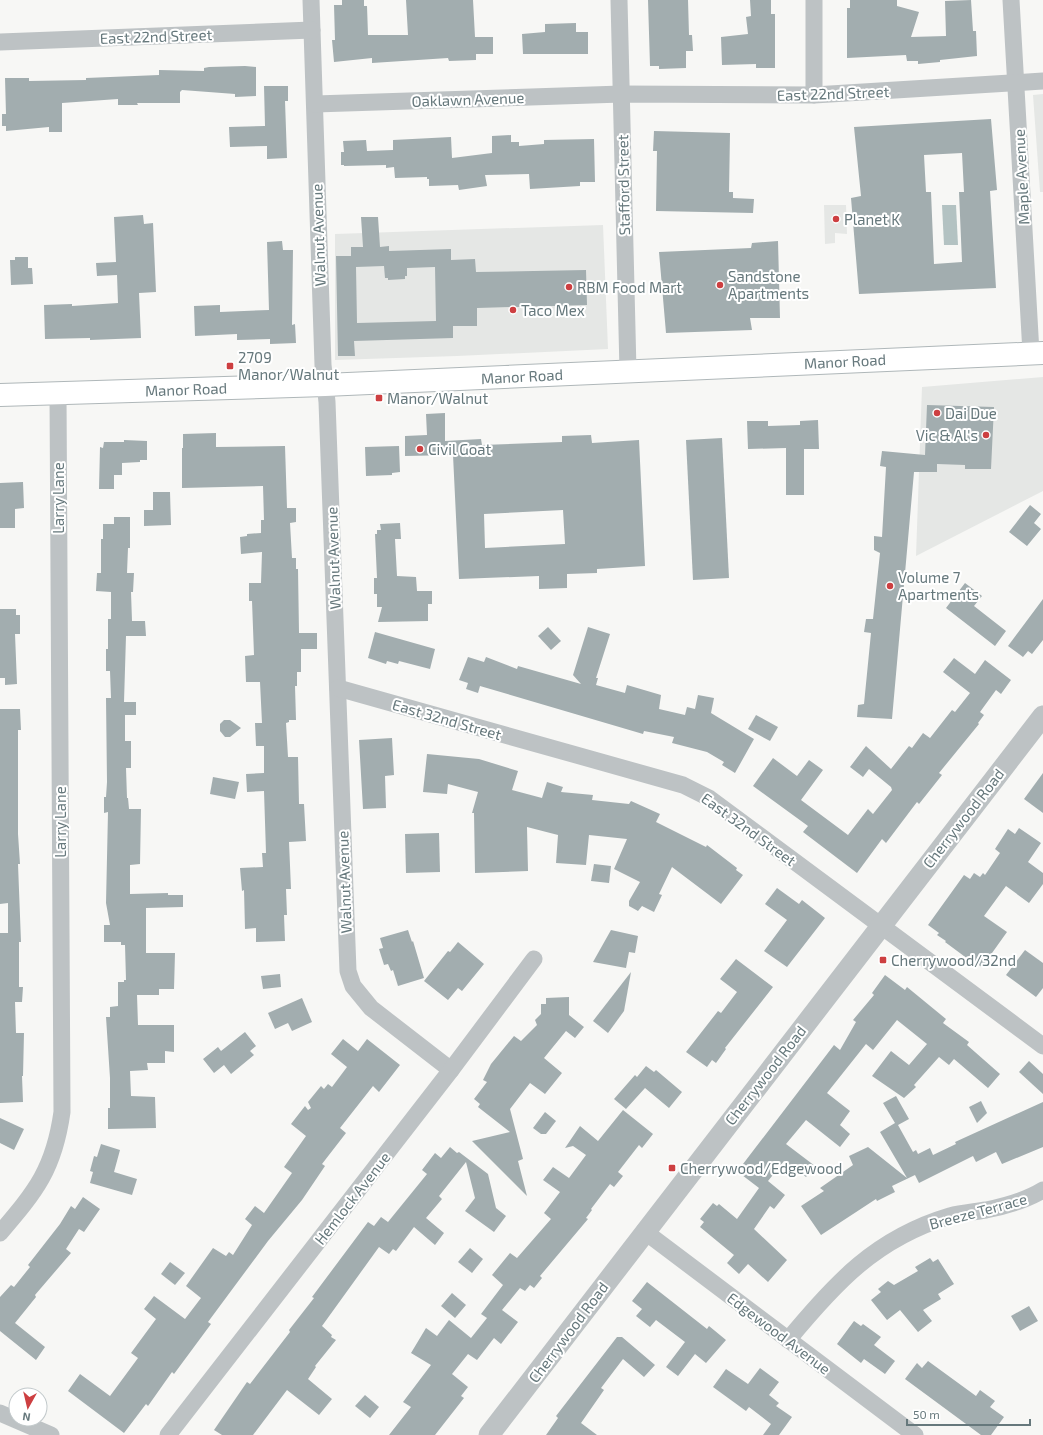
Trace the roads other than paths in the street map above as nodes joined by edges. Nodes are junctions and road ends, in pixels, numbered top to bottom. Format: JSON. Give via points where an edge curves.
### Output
{"nodes":[{"id":1,"x":311,"y":0,"type":"edge"},
{"id":2,"x":619,"y":0,"type":"edge"},
{"id":3,"x":814,"y":0,"type":"edge"},
{"id":4,"x":1010,"y":0,"type":"edge"},
{"id":5,"x":312,"y":30,"type":"junction"},
{"id":6,"x":0,"y":42,"type":"edge"},
{"id":7,"x":1043,"y":81,"type":"edge"},
{"id":8,"x":1015,"y":83,"type":"junction"},
{"id":9,"x":622,"y":94,"type":"junction"},
{"id":10,"x":814,"y":95,"type":"junction"},
{"id":11,"x":315,"y":104,"type":"junction"},
{"id":12,"x":1037,"y":353,"type":"edge"},
{"id":13,"x":628,"y":371,"type":"junction"},
{"id":14,"x":325,"y":384,"type":"junction"},
{"id":15,"x":58,"y":393,"type":"junction"},
{"id":16,"x":0,"y":395,"type":"edge"},
{"id":17,"x":338,"y":688,"type":"junction"},
{"id":18,"x":1043,"y":716,"type":"edge"},
{"id":19,"x":881,"y":925,"type":"junction"},
{"id":20,"x":534,"y":959,"type":"dead end"},
{"id":21,"x":1043,"y":1046,"type":"edge"},
{"id":22,"x":451,"y":1070,"type":"junction"},
{"id":23,"x":1043,"y":1190,"type":"edge"},
{"id":24,"x":644,"y":1231,"type":"junction"},
{"id":25,"x":0,"y":1233,"type":"edge"},
{"id":26,"x":788,"y":1340,"type":"junction"},
{"id":27,"x":0,"y":1413,"type":"edge"},
{"id":28,"x":51,"y":1435,"type":"edge"},
{"id":29,"x":168,"y":1435,"type":"edge"},
{"id":30,"x":489,"y":1435,"type":"edge"},
{"id":31,"x":915,"y":1435,"type":"edge"}],
"edges":[{"from":1,"to":5,"type":"street","name":"Walnut Avenue"},
{"from":2,"to":9,"type":"street","name":"Stafford Street"},
{"from":3,"to":10,"type":"street"},
{"from":4,"to":8,"type":"street","name":"Maple Avenue"},
{"from":5,"to":6,"type":"street","name":"East 22nd Street"},
{"from":5,"to":11,"type":"street","name":"Walnut Avenue"},
{"from":7,"to":8,"type":"street","name":"East 22nd Street"},
{"from":8,"to":10,"type":"street","name":"East 22nd Street"},
{"from":8,"to":12,"type":"street","name":"Maple Avenue"},
{"from":9,"to":10,"type":"street","name":"East 22nd Street"},
{"from":9,"to":11,"type":"street","name":"Oaklawn Avenue"},
{"from":9,"to":13,"type":"street","name":"Stafford Street"},
{"from":11,"to":14,"type":"street","name":"Walnut Avenue"},
{"from":12,"to":13,"type":"main road","name":"Manor Road"},
{"from":13,"to":14,"type":"main road","name":"Manor Road"},
{"from":14,"to":15,"type":"main road","name":"Manor Road"},
{"from":14,"to":17,"type":"street","name":"Walnut Avenue"},
{"from":15,"to":16,"type":"main road","name":"Manor Road"},
{"from":15,"to":25,"type":"street","name":"Larry Lane","via":[[62,1112],[59,1134],[44,1177],[31,1197]]},
{"from":17,"to":19,"type":"street","name":"East 32nd Street","via":[[696,791]]},
{"from":17,"to":22,"type":"street","name":"Walnut Avenue","via":[[348,971],[353,986],[371,1008]]},
{"from":18,"to":19,"type":"street","name":"Cherrywood Road"},
{"from":19,"to":21,"type":"street","name":"East 32nd Street"},
{"from":19,"to":24,"type":"street","name":"Cherrywood Road"},
{"from":20,"to":22,"type":"street","name":"Hemlock Avenue"},
{"from":22,"to":29,"type":"street","name":"Hemlock Avenue"},
{"from":23,"to":26,"type":"street","name":"Breeze Terrace","via":[[1008,1205],[955,1215],[903,1234],[879,1249],[824,1295]]},
{"from":24,"to":26,"type":"street","name":"Edgewood Avenue"},
{"from":24,"to":30,"type":"street","name":"Cherrywood Road"},
{"from":26,"to":31,"type":"street","name":"Edgewood Avenue"},
{"from":27,"to":28,"type":"street"}]}
